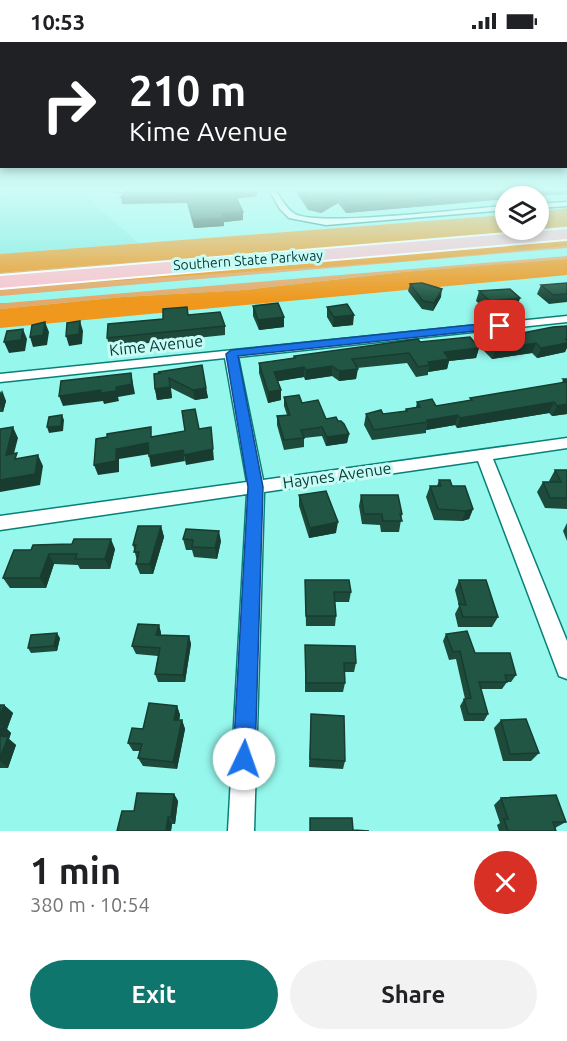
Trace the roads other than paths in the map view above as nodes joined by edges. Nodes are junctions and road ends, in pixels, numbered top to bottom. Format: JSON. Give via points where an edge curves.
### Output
{"nodes":[{"id":1,"x":567,"y":234,"type":"edge"},
{"id":2,"x":567,"y":252,"type":"edge"},
{"id":3,"x":514,"y":257,"type":"dead end"},
{"id":4,"x":337,"y":272,"type":"dead end"},
{"id":5,"x":0,"y":282,"type":"edge"},
{"id":6,"x":0,"y":300,"type":"edge"},
{"id":7,"x":567,"y":319,"type":"edge"},
{"id":8,"x":231,"y":354,"type":"junction"},
{"id":9,"x":0,"y":378,"type":"edge"},
{"id":10,"x":567,"y":443,"type":"edge"},
{"id":11,"x":483,"y":454,"type":"junction"},
{"id":12,"x":256,"y":487,"type":"junction"},
{"id":13,"x":0,"y":523,"type":"edge"},
{"id":14,"x":567,"y":668,"type":"edge"},
{"id":15,"x":240,"y":831,"type":"edge"}],
"edges":[{"from":1,"to":5,"type":"highway","name":"Southern State Parkway"},
{"from":2,"to":3,"type":"highway"},
{"from":4,"to":6,"type":"highway","name":"Southern State Parkway"},
{"from":7,"to":8,"type":"street","name":"Kime Avenue"},
{"from":8,"to":9,"type":"street","name":"Kime Avenue"},
{"from":8,"to":12,"type":"street"},
{"from":10,"to":11,"type":"street","name":"Haynes Avenue"},
{"from":11,"to":12,"type":"street","name":"Haynes Avenue"},
{"from":11,"to":14,"type":"street"},
{"from":12,"to":13,"type":"street","name":"Haynes Avenue"},
{"from":12,"to":15,"type":"street"}]}
